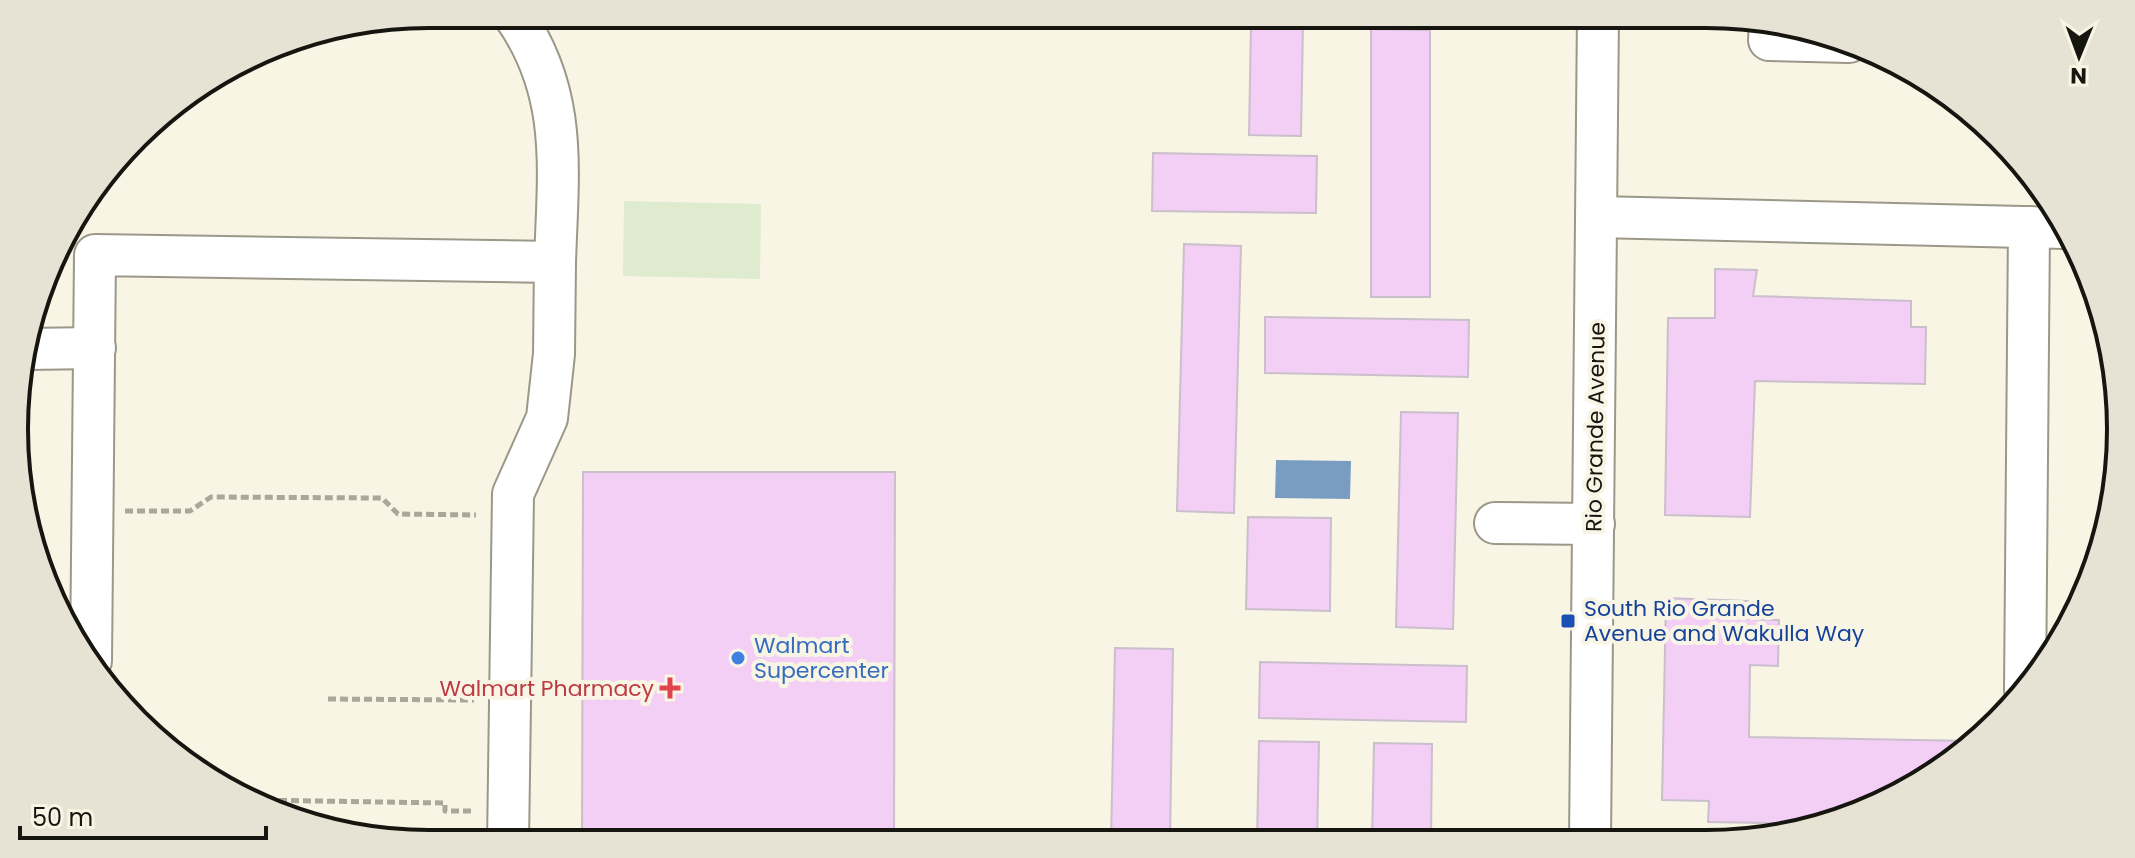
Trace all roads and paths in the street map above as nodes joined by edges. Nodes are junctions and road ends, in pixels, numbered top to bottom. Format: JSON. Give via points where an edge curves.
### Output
{"nodes":[{"id":1,"x":521,"y":28,"type":"edge"},
{"id":2,"x":1598,"y":28,"type":"edge"},
{"id":3,"x":1769,"y":33,"type":"edge"},
{"id":4,"x":1805,"y":41,"type":"edge"},
{"id":5,"x":1597,"y":217,"type":"junction"},
{"id":6,"x":2047,"y":228,"type":"edge"},
{"id":7,"x":555,"y":262,"type":"junction"},
{"id":8,"x":95,"y":348,"type":"junction"},
{"id":9,"x":36,"y":349,"type":"edge"},
{"id":10,"x":92,"y":510,"type":"junction"},
{"id":11,"x":485,"y":515,"type":"dead end"},
{"id":12,"x":1495,"y":523,"type":"dead end"},
{"id":13,"x":1594,"y":524,"type":"junction"},
{"id":14,"x":89,"y":641,"type":"edge"},
{"id":15,"x":2026,"y":670,"type":"edge"},
{"id":16,"x":328,"y":699,"type":"dead end"},
{"id":17,"x":483,"y":700,"type":"dead end"},
{"id":18,"x":279,"y":800,"type":"edge"},
{"id":19,"x":481,"y":811,"type":"dead end"},
{"id":20,"x":508,"y":830,"type":"edge"},
{"id":21,"x":1590,"y":830,"type":"edge"}],
"edges":[{"from":1,"to":7,"type":"street","via":[[548,78],[559,135]]},
{"from":2,"to":5,"type":"street","name":"Rio Grande Avenue"},
{"from":3,"to":4,"type":"street","via":[[1769,40]]},
{"from":5,"to":6,"type":"street"},
{"from":5,"to":13,"type":"street","name":"Rio Grande Avenue"},
{"from":6,"to":15,"type":"street"},
{"from":7,"to":8,"type":"street","via":[[95,255]]},
{"from":7,"to":20,"type":"street","via":[[547,418],[513,494]]},
{"from":8,"to":9,"type":"street"},
{"from":8,"to":10,"type":"street"},
{"from":10,"to":11,"type":"path","via":[[190,511],[211,497],[382,498],[398,514]]},
{"from":10,"to":14,"type":"street"},
{"from":12,"to":13,"type":"street"},
{"from":13,"to":21,"type":"street","name":"Rio Grande Avenue"},
{"from":16,"to":17,"type":"path"},
{"from":18,"to":19,"type":"path","via":[[445,803],[445,811]]}]}
